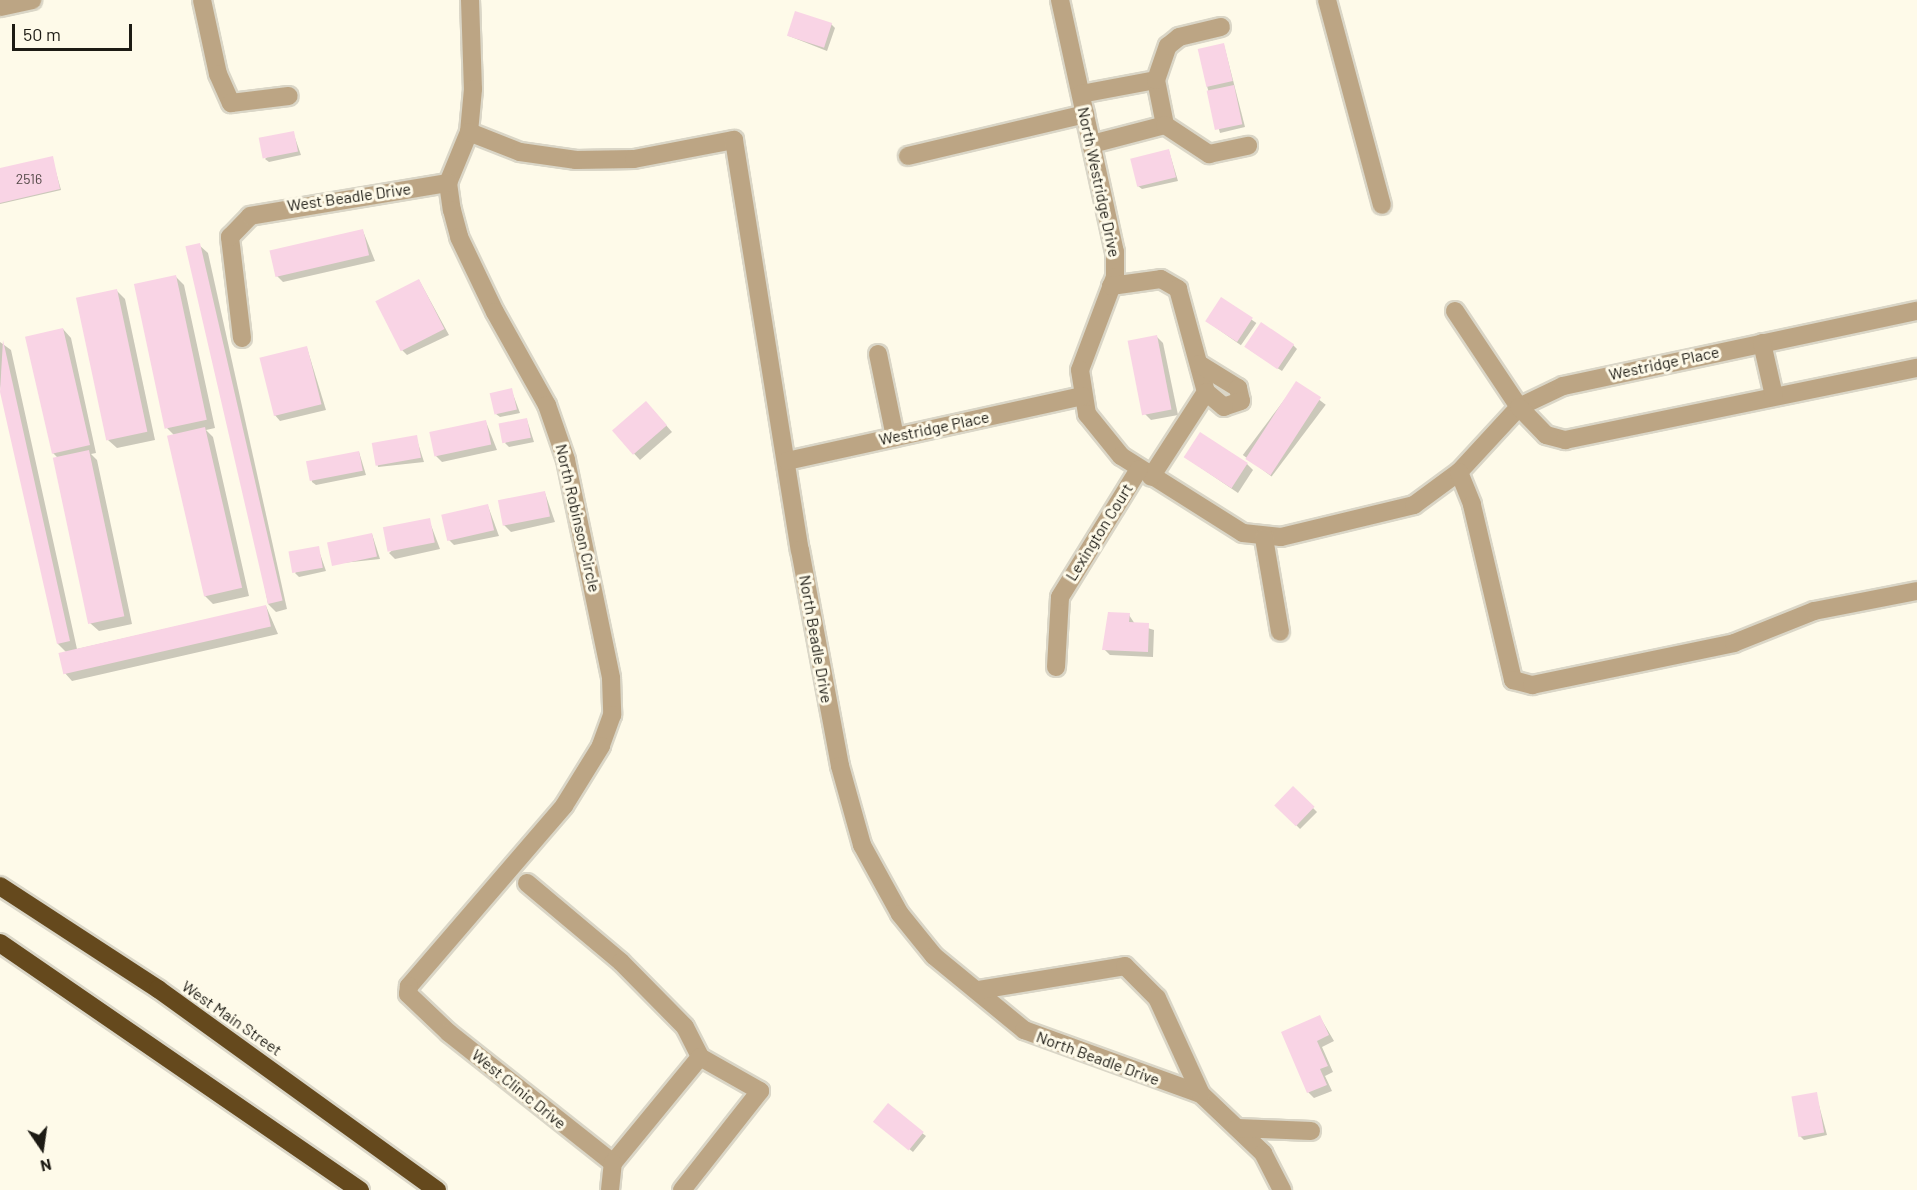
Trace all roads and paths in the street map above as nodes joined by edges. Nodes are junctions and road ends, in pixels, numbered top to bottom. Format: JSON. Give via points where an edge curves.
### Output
{"nodes":[{"id":1,"x":32,"y":0,"type":"edge"},
{"id":2,"x":202,"y":0,"type":"edge"},
{"id":3,"x":470,"y":0,"type":"edge"},
{"id":4,"x":1060,"y":0,"type":"edge"},
{"id":5,"x":1326,"y":0,"type":"edge"},
{"id":6,"x":0,"y":7,"type":"edge"},
{"id":7,"x":1221,"y":27,"type":"dead end"},
{"id":8,"x":1156,"y":80,"type":"junction"},
{"id":9,"x":1081,"y":94,"type":"junction"},
{"id":10,"x":288,"y":96,"type":"dead end"},
{"id":11,"x":1085,"y":114,"type":"junction"},
{"id":12,"x":1165,"y":124,"type":"junction"},
{"id":13,"x":469,"y":132,"type":"junction"},
{"id":14,"x":1092,"y":144,"type":"junction"},
{"id":15,"x":1248,"y":146,"type":"dead end"},
{"id":16,"x":908,"y":156,"type":"dead end"},
{"id":17,"x":448,"y":183,"type":"junction"},
{"id":18,"x":1382,"y":205,"type":"dead end"},
{"id":19,"x":1112,"y":286,"type":"junction"},
{"id":20,"x":1455,"y":311,"type":"dead end"},
{"id":21,"x":1917,"y":311,"type":"edge"},
{"id":22,"x":242,"y":338,"type":"dead end"},
{"id":23,"x":1762,"y":343,"type":"junction"},
{"id":24,"x":878,"y":354,"type":"dead end"},
{"id":25,"x":1200,"y":364,"type":"junction"},
{"id":26,"x":1917,"y":368,"type":"edge"},
{"id":27,"x":1206,"y":392,"type":"junction"},
{"id":28,"x":1082,"y":396,"type":"junction"},
{"id":29,"x":1774,"y":396,"type":"junction"},
{"id":30,"x":1519,"y":407,"type":"junction"},
{"id":31,"x":895,"y":437,"type":"junction"},
{"id":32,"x":787,"y":461,"type":"junction"},
{"id":33,"x":1145,"y":473,"type":"junction"},
{"id":34,"x":1452,"y":478,"type":"junction"},
{"id":35,"x":1264,"y":538,"type":"junction"},
{"id":36,"x":1917,"y":591,"type":"edge"},
{"id":37,"x":1280,"y":632,"type":"dead end"},
{"id":38,"x":1056,"y":667,"type":"dead end"},
{"id":39,"x":527,"y":883,"type":"dead end"},
{"id":40,"x":0,"y":886,"type":"edge"},
{"id":41,"x":0,"y":943,"type":"edge"},
{"id":42,"x":979,"y":990,"type":"junction"},
{"id":43,"x":408,"y":994,"type":"joint"},
{"id":44,"x":700,"y":1058,"type":"junction"},
{"id":45,"x":1202,"y":1094,"type":"junction"},
{"id":46,"x":1237,"y":1128,"type":"junction"},
{"id":47,"x":1311,"y":1131,"type":"dead end"},
{"id":48,"x":613,"y":1163,"type":"junction"},
{"id":49,"x":360,"y":1190,"type":"edge"},
{"id":50,"x":437,"y":1190,"type":"edge"},
{"id":51,"x":610,"y":1190,"type":"edge"},
{"id":52,"x":682,"y":1190,"type":"edge"},
{"id":53,"x":1282,"y":1190,"type":"edge"}],
"edges":[{"from":1,"to":6,"type":"street"},
{"from":2,"to":10,"type":"street","via":[[218,74],[231,103]]},
{"from":3,"to":13,"type":"street"},
{"from":4,"to":9,"type":"street","name":"North Westridge Drive"},
{"from":5,"to":18,"type":"street"},
{"from":7,"to":8,"type":"street","via":[[1173,39]]},
{"from":8,"to":9,"type":"street"},
{"from":8,"to":12,"type":"street"},
{"from":9,"to":11,"type":"street","name":"North Westridge Drive"},
{"from":11,"to":14,"type":"street","name":"North Westridge Drive"},
{"from":11,"to":16,"type":"street"},
{"from":12,"to":14,"type":"street"},
{"from":12,"to":15,"type":"street","via":[[1209,154]]},
{"from":13,"to":17,"type":"street"},
{"from":13,"to":32,"type":"street","name":"North Beadle Drive","via":[[520,152],[576,160],[634,159],[734,140]]},
{"from":14,"to":19,"type":"street","name":"North Westridge Drive","via":[[1115,252]]},
{"from":17,"to":22,"type":"street","name":"West Beadle Drive","via":[[250,216],[230,237]]},
{"from":17,"to":43,"type":"street","name":"North Robinson Circle","via":[[459,237],[495,312],[529,366],[566,460],[607,657],[612,715],[601,746],[564,806],[409,986]]},
{"from":19,"to":25,"type":"street","via":[[1171,281],[1183,299]]},
{"from":19,"to":28,"type":"street","name":"North Westridge Drive","via":[[1085,347]]},
{"from":20,"to":30,"type":"street"},
{"from":21,"to":23,"type":"street","name":"Westridge Place"},
{"from":23,"to":29,"type":"street"},
{"from":23,"to":30,"type":"street","name":"Westridge Place","via":[[1592,378]]},
{"from":24,"to":31,"type":"street"},
{"from":25,"to":27,"type":"street"},
{"from":25,"to":27,"type":"street","via":[[1238,388],[1241,401],[1224,407]]},
{"from":26,"to":29,"type":"street"},
{"from":27,"to":33,"type":"street","name":"Lexington Court"},
{"from":28,"to":31,"type":"street","name":"Westridge Place"},
{"from":28,"to":33,"type":"street","name":"North Westridge Drive","via":[[1096,429]]},
{"from":29,"to":30,"type":"street","via":[[1565,440],[1546,435]]},
{"from":30,"to":34,"type":"street","name":"Westridge Place"},
{"from":31,"to":32,"type":"street","name":"Westridge Place"},
{"from":32,"to":42,"type":"street","name":"North Beadle Drive","via":[[840,766],[862,845],[900,914],[934,956]]},
{"from":33,"to":35,"type":"street","name":"North Westridge Drive","via":[[1224,524]]},
{"from":33,"to":38,"type":"street","name":"Lexington Court","via":[[1060,597]]},
{"from":34,"to":35,"type":"street","via":[[1396,512]]},
{"from":34,"to":36,"type":"street","via":[[1472,505],[1514,680],[1532,685],[1734,643],[1814,611]]},
{"from":35,"to":37,"type":"street"},
{"from":39,"to":44,"type":"street","via":[[621,962],[685,1027]]},
{"from":40,"to":50,"type":"highway","name":"West Main Street","via":[[158,990]]},
{"from":41,"to":49,"type":"highway"},
{"from":42,"to":45,"type":"street","name":"North Beadle Drive","via":[[1024,1030]]},
{"from":42,"to":45,"type":"street","via":[[1125,966],[1157,998]]},
{"from":43,"to":48,"type":"street","name":"West Clinic Drive","via":[[449,1033]]},
{"from":44,"to":48,"type":"street"},
{"from":44,"to":52,"type":"street","via":[[760,1091]]},
{"from":45,"to":46,"type":"street","name":"North Beadle Drive"},
{"from":46,"to":47,"type":"street"},
{"from":46,"to":53,"type":"street","name":"North Beadle Drive","via":[[1263,1153]]},
{"from":48,"to":51,"type":"street"}]}
